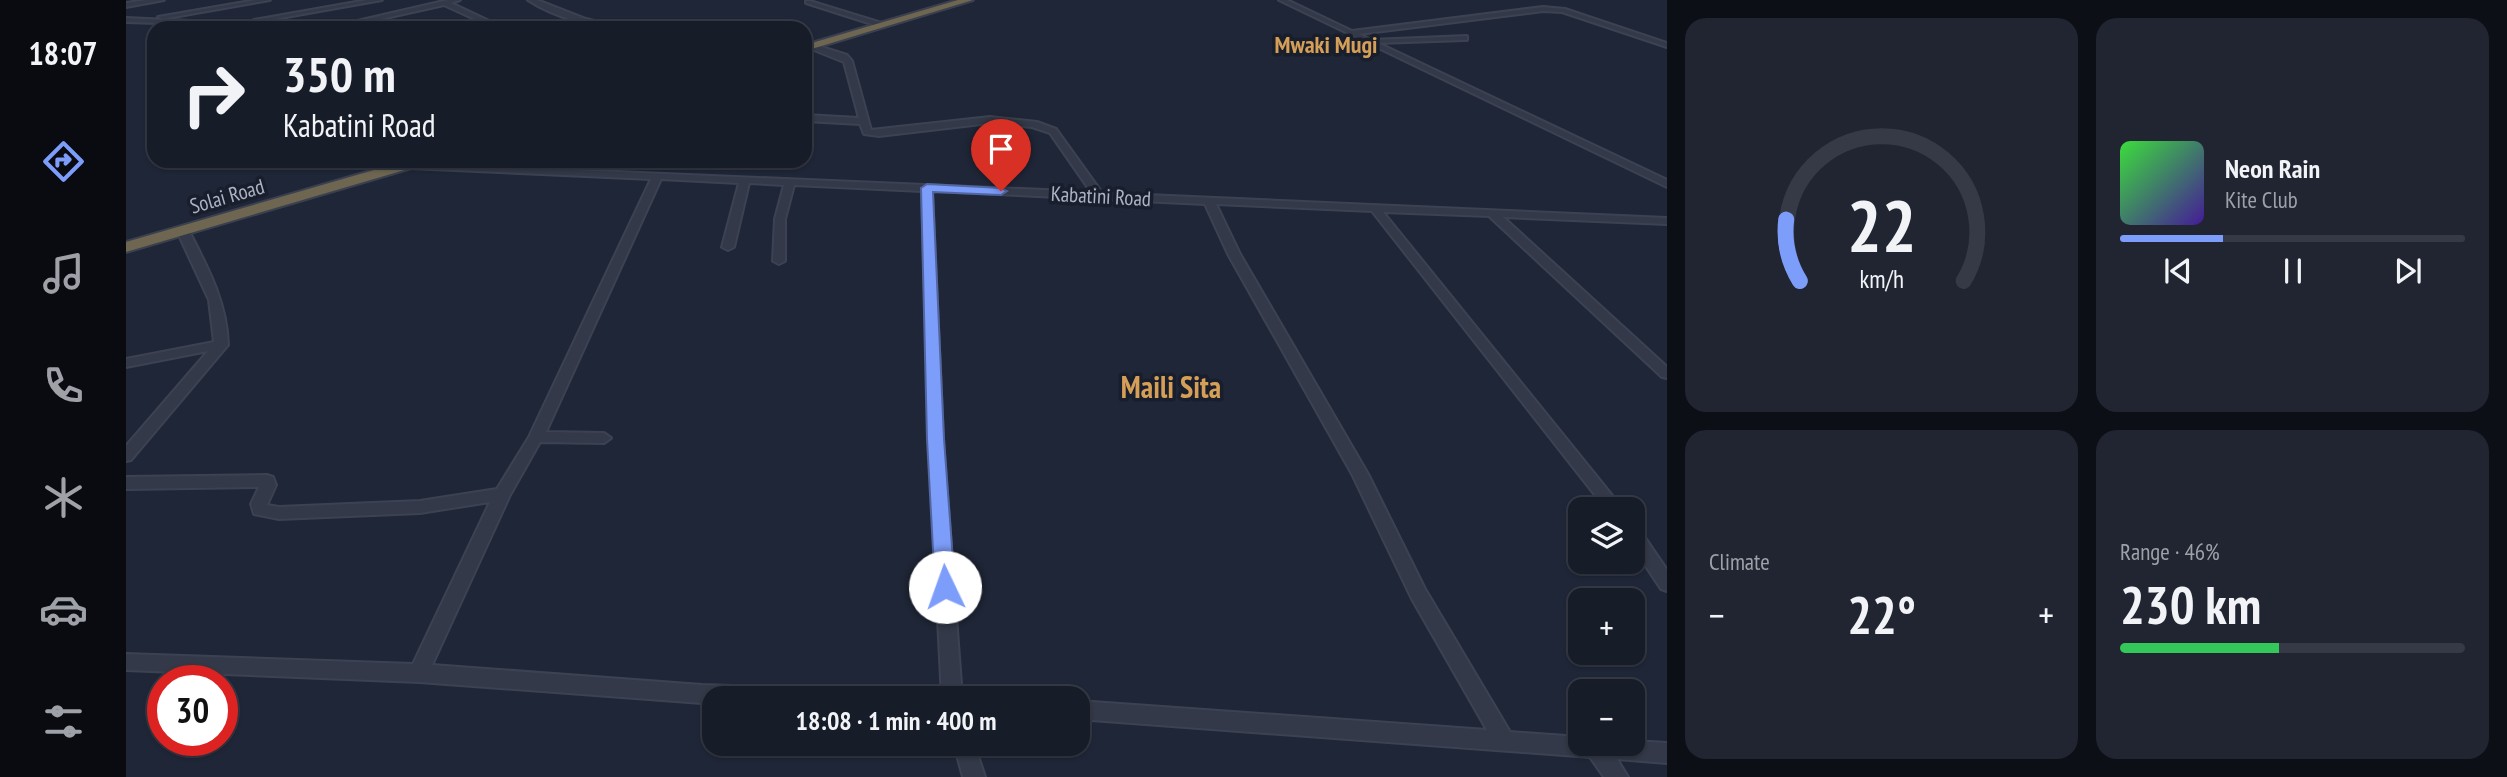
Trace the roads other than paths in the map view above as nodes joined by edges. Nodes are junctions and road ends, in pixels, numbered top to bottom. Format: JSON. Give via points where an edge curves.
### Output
{"nodes":[{"id":1,"x":161,"y":0,"type":"edge"},
{"id":2,"x":267,"y":0,"type":"edge"},
{"id":3,"x":380,"y":0,"type":"edge"},
{"id":4,"x":457,"y":0,"type":"edge"},
{"id":5,"x":549,"y":0,"type":"edge"},
{"id":6,"x":968,"y":0,"type":"edge"},
{"id":7,"x":1282,"y":0,"type":"edge"},
{"id":8,"x":1542,"y":0,"type":"edge"},
{"id":9,"x":534,"y":1,"type":"edge"},
{"id":10,"x":808,"y":2,"type":"dead end"},
{"id":11,"x":236,"y":3,"type":"edge"},
{"id":12,"x":445,"y":3,"type":"junction"},
{"id":13,"x":126,"y":5,"type":"edge"},
{"id":14,"x":1577,"y":12,"type":"dead end"},
{"id":15,"x":392,"y":14,"type":"junction"},
{"id":16,"x":126,"y":20,"type":"edge"},
{"id":17,"x":147,"y":21,"type":"edge"},
{"id":18,"x":162,"y":21,"type":"edge"},
{"id":19,"x":245,"y":21,"type":"edge"},
{"id":20,"x":263,"y":21,"type":"edge"},
{"id":21,"x":362,"y":21,"type":"edge"},
{"id":22,"x":485,"y":21,"type":"edge"},
{"id":23,"x":584,"y":21,"type":"edge"},
{"id":24,"x":884,"y":25,"type":"junction"},
{"id":25,"x":1353,"y":33,"type":"junction"},
{"id":26,"x":1464,"y":38,"type":"dead end"},
{"id":27,"x":1373,"y":41,"type":"junction"},
{"id":28,"x":1667,"y":45,"type":"edge"},
{"id":29,"x":812,"y":46,"type":"edge"},
{"id":30,"x":812,"y":48,"type":"edge"},
{"id":31,"x":812,"y":118,"type":"edge"},
{"id":32,"x":863,"y":121,"type":"junction"},
{"id":33,"x":397,"y":168,"type":"edge"},
{"id":34,"x":501,"y":168,"type":"edge"},
{"id":35,"x":657,"y":177,"type":"junction"},
{"id":36,"x":745,"y":180,"type":"junction"},
{"id":37,"x":790,"y":182,"type":"junction"},
{"id":38,"x":1667,"y":184,"type":"edge"},
{"id":39,"x":927,"y":188,"type":"junction"},
{"id":40,"x":1099,"y":196,"type":"junction"},
{"id":41,"x":1209,"y":201,"type":"junction"},
{"id":42,"x":1375,"y":208,"type":"junction"},
{"id":43,"x":1492,"y":213,"type":"junction"},
{"id":44,"x":1667,"y":221,"type":"edge"},
{"id":45,"x":183,"y":231,"type":"junction"},
{"id":46,"x":126,"y":247,"type":"edge"},
{"id":47,"x":728,"y":247,"type":"dead end"},
{"id":48,"x":779,"y":261,"type":"dead end"},
{"id":49,"x":221,"y":345,"type":"junction"},
{"id":50,"x":126,"y":363,"type":"edge"},
{"id":51,"x":1667,"y":374,"type":"edge"},
{"id":52,"x":537,"y":437,"type":"junction"},
{"id":53,"x":604,"y":438,"type":"dead end"},
{"id":54,"x":126,"y":456,"type":"edge"},
{"id":55,"x":126,"y":483,"type":"edge"},
{"id":56,"x":502,"y":494,"type":"junction"},
{"id":57,"x":1605,"y":497,"type":"edge"},
{"id":58,"x":1645,"y":552,"type":"edge"},
{"id":59,"x":1667,"y":584,"type":"edge"},
{"id":60,"x":126,"y":662,"type":"edge"},
{"id":61,"x":419,"y":673,"type":"junction"},
{"id":62,"x":951,"y":686,"type":"edge"},
{"id":63,"x":702,"y":694,"type":"edge"},
{"id":64,"x":1090,"y":711,"type":"edge"},
{"id":65,"x":1504,"y":741,"type":"junction"},
{"id":66,"x":1568,"y":746,"type":"edge"},
{"id":67,"x":1645,"y":751,"type":"edge"},
{"id":68,"x":1667,"y":753,"type":"edge"},
{"id":69,"x":968,"y":756,"type":"edge"},
{"id":70,"x":1602,"y":756,"type":"edge"},
{"id":71,"x":974,"y":777,"type":"edge"},
{"id":72,"x":1617,"y":777,"type":"edge"}],
"edges":[{"from":1,"to":13,"type":"street"},
{"from":2,"to":11,"type":"street"},
{"from":3,"to":15,"type":"street"},
{"from":3,"to":20,"type":"street"},
{"from":4,"to":12,"type":"street"},
{"from":5,"to":9,"type":"street"},
{"from":6,"to":24,"type":"highway"},
{"from":7,"to":25,"type":"street"},
{"from":8,"to":14,"type":"street"},
{"from":9,"to":23,"type":"street"},
{"from":10,"to":24,"type":"street"},
{"from":11,"to":18,"type":"street","via":[[164,16]]},
{"from":11,"to":19,"type":"street"},
{"from":12,"to":15,"type":"street"},
{"from":12,"to":22,"type":"street"},
{"from":15,"to":21,"type":"street"},
{"from":16,"to":17,"type":"street"},
{"from":24,"to":29,"type":"highway"},
{"from":25,"to":27,"type":"street"},
{"from":25,"to":28,"type":"street","via":[[1543,9],[1563,10]]},
{"from":26,"to":27,"type":"street"},
{"from":27,"to":38,"type":"street"},
{"from":30,"to":32,"type":"street","via":[[847,59]]},
{"from":31,"to":32,"type":"street"},
{"from":32,"to":40,"type":"street","via":[[864,130],[872,133],[997,121],[1042,126],[1053,131]]},
{"from":33,"to":45,"type":"highway","name":"Solai Road"},
{"from":34,"to":35,"type":"street","name":"Kabatini Road"},
{"from":35,"to":36,"type":"street","name":"Kabatini Road"},
{"from":35,"to":52,"type":"street"},
{"from":36,"to":37,"type":"street","name":"Kabatini Road"},
{"from":36,"to":47,"type":"street"},
{"from":37,"to":39,"type":"street","name":"Kabatini Road"},
{"from":37,"to":48,"type":"street","via":[[780,219]]},
{"from":39,"to":40,"type":"street","name":"Kabatini Road"},
{"from":39,"to":62,"type":"street"},
{"from":40,"to":41,"type":"street","name":"Kabatini Road"},
{"from":41,"to":42,"type":"street","name":"Kabatini Road"},
{"from":41,"to":65,"type":"street","via":[[1234,254],[1360,474],[1418,594]]},
{"from":42,"to":43,"type":"street","name":"Kabatini Road"},
{"from":42,"to":57,"type":"street"},
{"from":43,"to":44,"type":"street","name":"Kabatini Road"},
{"from":43,"to":51,"type":"street"},
{"from":45,"to":46,"type":"highway","name":"Solai Road"},
{"from":45,"to":49,"type":"street","via":[[212,290]]},
{"from":49,"to":50,"type":"street"},
{"from":49,"to":54,"type":"street"},
{"from":52,"to":53,"type":"street"},
{"from":52,"to":56,"type":"street"},
{"from":55,"to":56,"type":"street","via":[[267,481],[260,510],[279,513],[421,507]]},
{"from":56,"to":61,"type":"street"},
{"from":58,"to":59,"type":"street"},
{"from":60,"to":61,"type":"street"},
{"from":61,"to":63,"type":"street"},
{"from":64,"to":65,"type":"street"},
{"from":65,"to":66,"type":"street"},
{"from":67,"to":68,"type":"street"},
{"from":69,"to":71,"type":"street"},
{"from":70,"to":72,"type":"street"}]}
